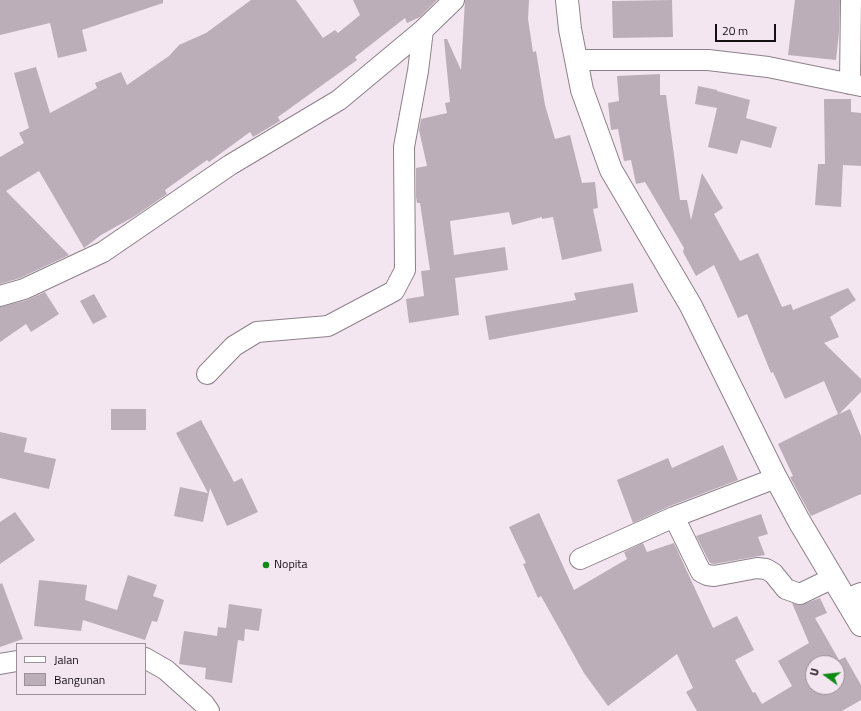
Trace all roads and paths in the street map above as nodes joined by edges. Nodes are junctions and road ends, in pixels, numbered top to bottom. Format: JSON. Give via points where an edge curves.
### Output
{"nodes":[{"id":1,"x":454,"y":0,"type":"edge"},
{"id":2,"x":567,"y":0,"type":"edge"},
{"id":3,"x":851,"y":0,"type":"edge"},
{"id":4,"x":423,"y":30,"type":"junction"},
{"id":5,"x":576,"y":60,"type":"junction"},
{"id":6,"x":855,"y":85,"type":"edge"},
{"id":7,"x":0,"y":296,"type":"edge"},
{"id":8,"x":207,"y":374,"type":"dead end"},
{"id":9,"x":776,"y":478,"type":"junction"},
{"id":10,"x":674,"y":517,"type":"junction"},
{"id":11,"x":580,"y":559,"type":"dead end"},
{"id":12,"x":833,"y":578,"type":"junction"},
{"id":13,"x":853,"y":596,"type":"edge"},
{"id":14,"x":861,"y":625,"type":"edge"},
{"id":15,"x":146,"y":659,"type":"edge"},
{"id":16,"x":16,"y":661,"type":"edge"},
{"id":17,"x":0,"y":664,"type":"edge"},
{"id":18,"x":209,"y":711,"type":"edge"}],
"edges":[{"from":1,"to":4,"type":"street"},
{"from":2,"to":5,"type":"street"},
{"from":3,"to":6,"type":"street"},
{"from":4,"to":7,"type":"street","via":[[339,100],[230,165],[103,252],[24,289]]},
{"from":4,"to":8,"type":"street","via":[[404,147],[405,270],[394,291],[328,326],[257,332],[234,346]]},
{"from":5,"to":6,"type":"street","via":[[708,60],[768,67]]},
{"from":5,"to":9,"type":"street","via":[[582,90],[611,170],[691,306]]},
{"from":9,"to":10,"type":"street"},
{"from":9,"to":12,"type":"street"},
{"from":10,"to":11,"type":"street"},
{"from":10,"to":12,"type":"street","via":[[702,572],[707,575],[766,569],[773,573],[786,589],[800,594]]},
{"from":12,"to":13,"type":"street"},
{"from":13,"to":14,"type":"street"},
{"from":15,"to":18,"type":"street","via":[[166,670]]},
{"from":16,"to":17,"type":"street"}]}
